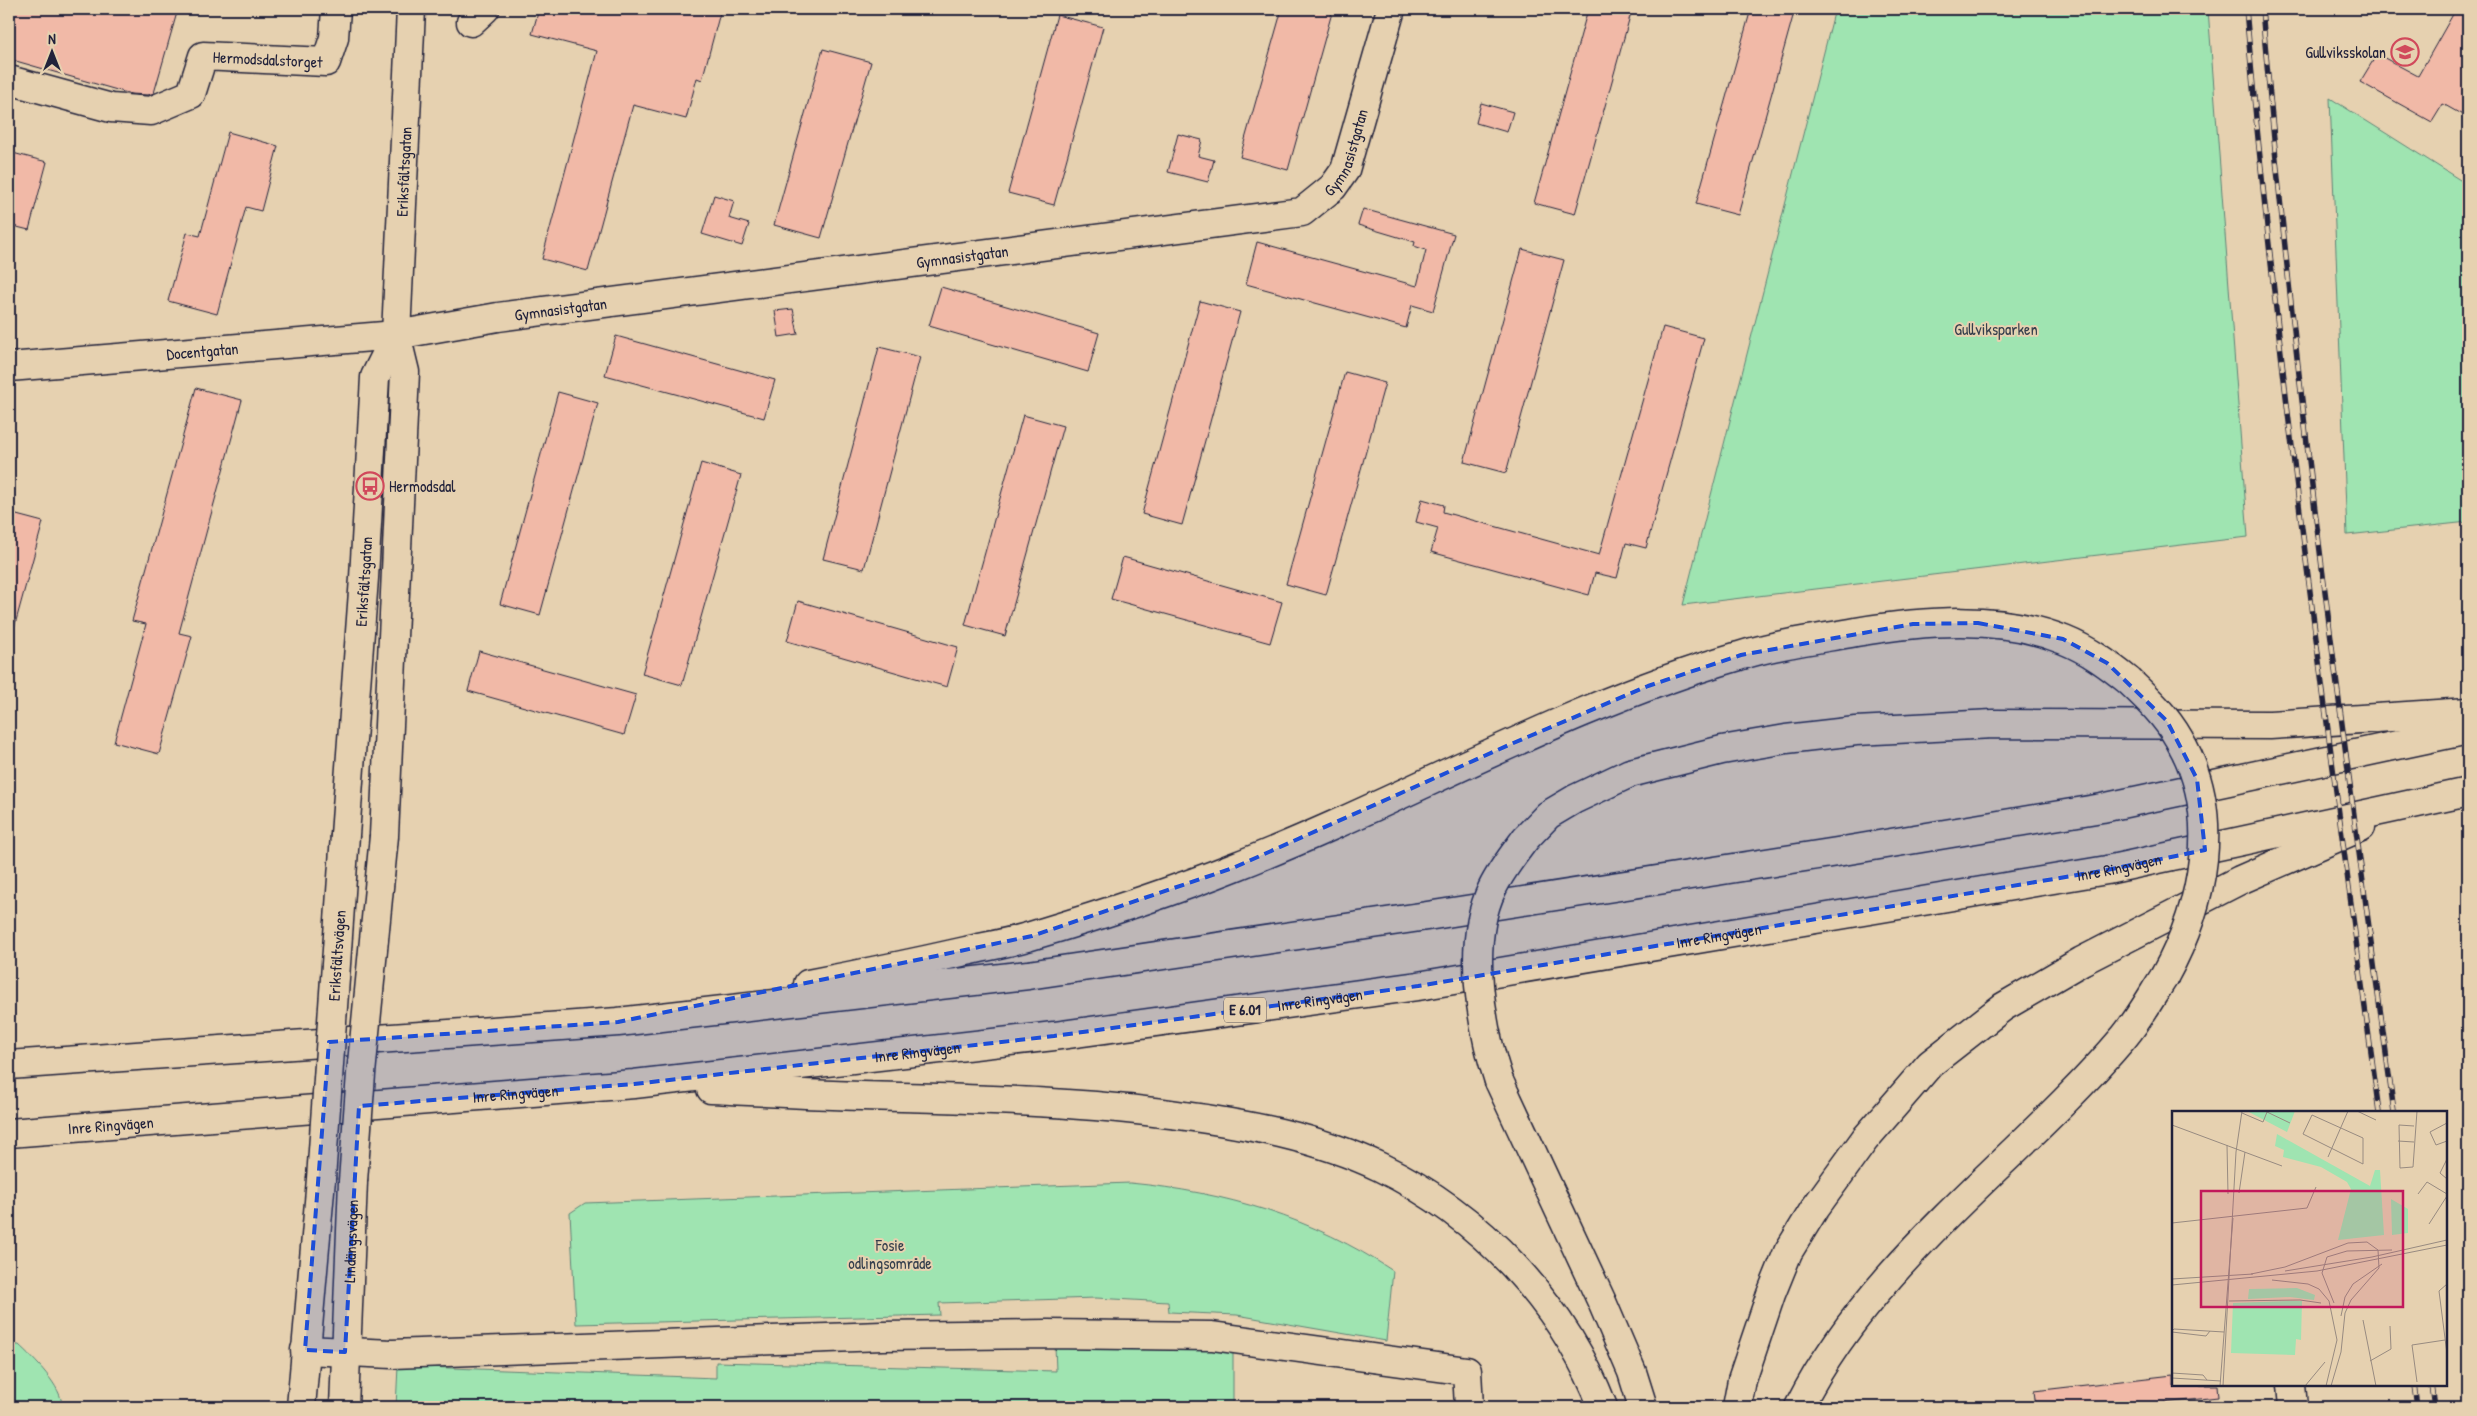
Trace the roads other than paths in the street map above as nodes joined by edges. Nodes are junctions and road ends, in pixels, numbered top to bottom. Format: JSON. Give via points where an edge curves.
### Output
{"nodes":[{"id":1,"x":336,"y":9,"type":"edge"},
{"id":2,"x":411,"y":9,"type":"edge"},
{"id":3,"x":1391,"y":9,"type":"edge"},
{"id":4,"x":9,"y":80,"type":"edge"},
{"id":5,"x":396,"y":335,"type":"junction"},
{"id":6,"x":9,"y":367,"type":"edge"},
{"id":7,"x":2468,"y":712,"type":"edge"},
{"id":8,"x":2468,"y":730,"type":"edge"},
{"id":9,"x":2468,"y":792,"type":"edge"},
{"id":10,"x":2418,"y":802,"type":"junction"},
{"id":11,"x":346,"y":835,"type":"joint"},
{"id":12,"x":618,"y":1022,"type":"junction"},
{"id":13,"x":9,"y":1065,"type":"edge"},
{"id":14,"x":361,"y":1074,"type":"joint"},
{"id":15,"x":327,"y":1076,"type":"joint"},
{"id":16,"x":634,"y":1084,"type":"junction"},
{"id":17,"x":9,"y":1133,"type":"edge"},
{"id":18,"x":305,"y":1350,"type":"junction"},
{"id":19,"x":345,"y":1352,"type":"junction"},
{"id":20,"x":2291,"y":1386,"type":"edge"},
{"id":21,"x":301,"y":1407,"type":"edge"},
{"id":22,"x":344,"y":1407,"type":"edge"},
{"id":23,"x":1469,"y":1407,"type":"edge"},
{"id":24,"x":1602,"y":1407,"type":"edge"},
{"id":25,"x":1643,"y":1407,"type":"edge"},
{"id":26,"x":1737,"y":1407,"type":"edge"},
{"id":27,"x":1799,"y":1407,"type":"edge"},
{"id":28,"x":2293,"y":1407,"type":"edge"}],
"edges":[{"from":1,"to":4,"type":"main road","name":"Hermodsdalstorget","via":[[334,38],[326,62],[203,56],[191,94],[151,111],[111,108]]},
{"from":2,"to":5,"type":"main road","name":"Eriksfältsgatan"},
{"from":3,"to":5,"type":"main road","name":"Gymnasistgatan","via":[[1345,170],[1333,187],[1302,212],[498,317]]},
{"from":5,"to":6,"type":"main road","name":"Docentgatan"},
{"from":5,"to":11,"type":"main road","name":"Eriksfältsgatan","via":[[375,377]]},
{"from":5,"to":14,"type":"main road","name":"Eriksfältsgatan","bridge":true,"via":[[405,372],[384,836]]},
{"from":7,"to":25,"type":"main road","bridge":true,"via":[[2270,725],[1993,724],[1856,731],[1722,750],[1630,773],[1591,790],[1548,815],[1526,838],[1491,890],[1480,941],[1481,1011],[1500,1081],[1602,1302]]},
{"from":8,"to":12,"type":"main road","via":[[2102,808],[1837,852],[1028,976]]},
{"from":9,"to":10,"type":"main road","name":"Inre Ringvägen","number":"E 6.01"},
{"from":10,"to":16,"type":"main road","name":"Inre Ringvägen","number":"E 6.01","via":[[2107,870],[1418,986],[1054,1036]]},
{"from":10,"to":26,"type":"main road","via":[[2240,880],[2082,961],[2003,1007],[1930,1064],[1865,1139],[1788,1252],[1742,1380]]},
{"from":11,"to":15,"type":"main road","name":"Eriksfältsvägen","bridge":true},
{"from":12,"to":13,"type":"main road"},
{"from":12,"to":27,"type":"main road","bridge":true,"via":[[885,969],[1041,933],[1233,868],[1648,686],[1741,655],[1799,642],[1913,624],[1978,623],[2063,639],[2107,663],[2129,681],[2150,700],[2179,738],[2197,779],[2204,819],[2202,876],[2192,917],[2182,946],[2125,1036],[1964,1199],[1867,1303],[1822,1365]]},
{"from":14,"to":19,"type":"main road","name":"Lindängsvägen","bridge":true},
{"from":15,"to":18,"type":"main road","name":"Lindängsvägen","bridge":true},
{"from":16,"to":17,"type":"main road","name":"Inre Ringvägen","number":"E 6.01"},
{"from":16,"to":24,"type":"main road","via":[[830,1095],[1009,1099],[1136,1109],[1236,1123],[1316,1142],[1380,1167],[1449,1207],[1486,1238],[1517,1268],[1574,1345]]},
{"from":18,"to":19,"type":"main road"},
{"from":18,"to":21,"type":"main road","name":"Lindängsvägen"},
{"from":19,"to":22,"type":"main road","name":"Lindängsvägen"},
{"from":19,"to":23,"type":"main road","via":[[392,1354],[882,1336],[1212,1336],[1467,1371]]},
{"from":20,"to":28,"type":"main road"}]}
